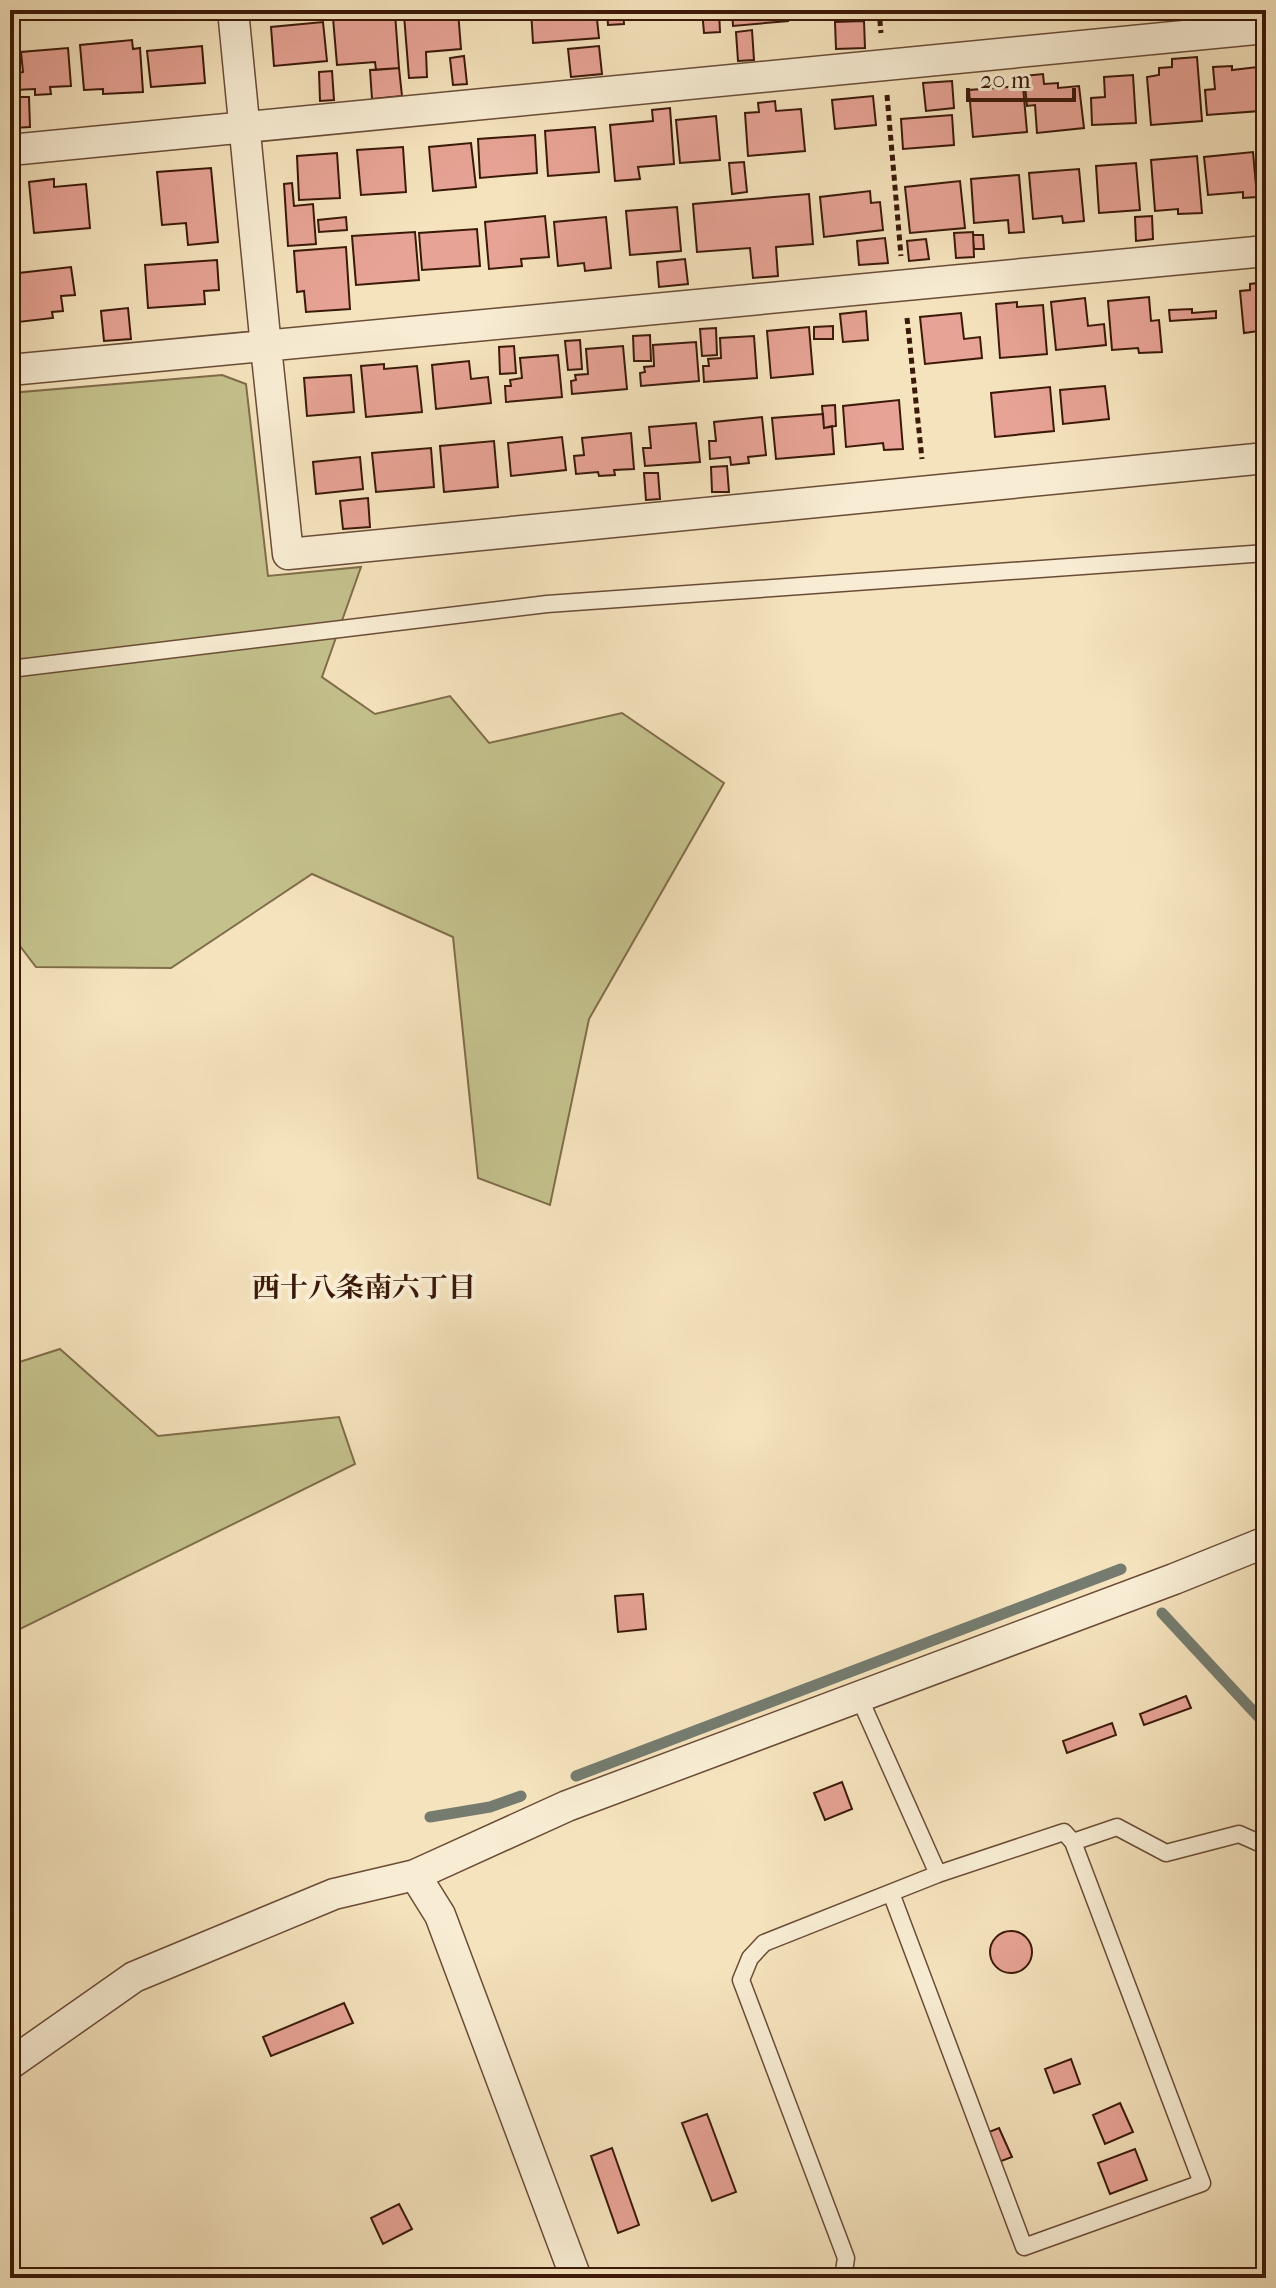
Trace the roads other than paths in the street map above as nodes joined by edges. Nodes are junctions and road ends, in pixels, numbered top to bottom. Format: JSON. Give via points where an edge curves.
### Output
{"nodes":[{"id":1,"x":233,"y":10,"type":"edge"},
{"id":2,"x":1266,"y":28,"type":"edge"},
{"id":3,"x":244,"y":127,"type":"junction"},
{"id":4,"x":10,"y":150,"type":"edge"},
{"id":5,"x":1266,"y":251,"type":"edge"},
{"id":6,"x":266,"y":347,"type":"junction"},
{"id":7,"x":10,"y":370,"type":"edge"},
{"id":8,"x":1266,"y":458,"type":"edge"},
{"id":9,"x":1266,"y":553,"type":"edge"},
{"id":10,"x":10,"y":669,"type":"edge"},
{"id":11,"x":1266,"y":1542,"type":"edge"},
{"id":12,"x":859,"y":1697,"type":"junction"},
{"id":13,"x":1073,"y":1842,"type":"junction"},
{"id":14,"x":1266,"y":1846,"type":"edge"},
{"id":15,"x":938,"y":1874,"type":"junction"},
{"id":16,"x":415,"y":1875,"type":"junction"},
{"id":17,"x":891,"y":1893,"type":"junction"},
{"id":18,"x":10,"y":2064,"type":"edge"},
{"id":19,"x":576,"y":2278,"type":"edge"},
{"id":20,"x":843,"y":2278,"type":"edge"}],
"edges":[{"from":1,"to":3,"type":"street"},
{"from":2,"to":3,"type":"street"},
{"from":3,"to":4,"type":"street"},
{"from":3,"to":6,"type":"street"},
{"from":5,"to":6,"type":"street"},
{"from":6,"to":7,"type":"street"},
{"from":6,"to":8,"type":"street","via":[[288,554]]},
{"from":9,"to":10,"type":"lane","via":[[547,604]]},
{"from":11,"to":12,"type":"street"},
{"from":12,"to":15,"type":"lane"},
{"from":12,"to":16,"type":"street","via":[[567,1806]]},
{"from":13,"to":14,"type":"lane","via":[[1117,1827],[1166,1853],[1239,1834]]},
{"from":13,"to":15,"type":"lane","via":[[1064,1832]]},
{"from":13,"to":17,"type":"lane","via":[[1202,2183],[1024,2247]]},
{"from":15,"to":17,"type":"lane"},
{"from":16,"to":18,"type":"street","via":[[334,1894],[134,1977]]},
{"from":16,"to":19,"type":"street","via":[[440,1915]]},
{"from":17,"to":20,"type":"lane","via":[[764,1943],[741,1980],[846,2258]]}]}
